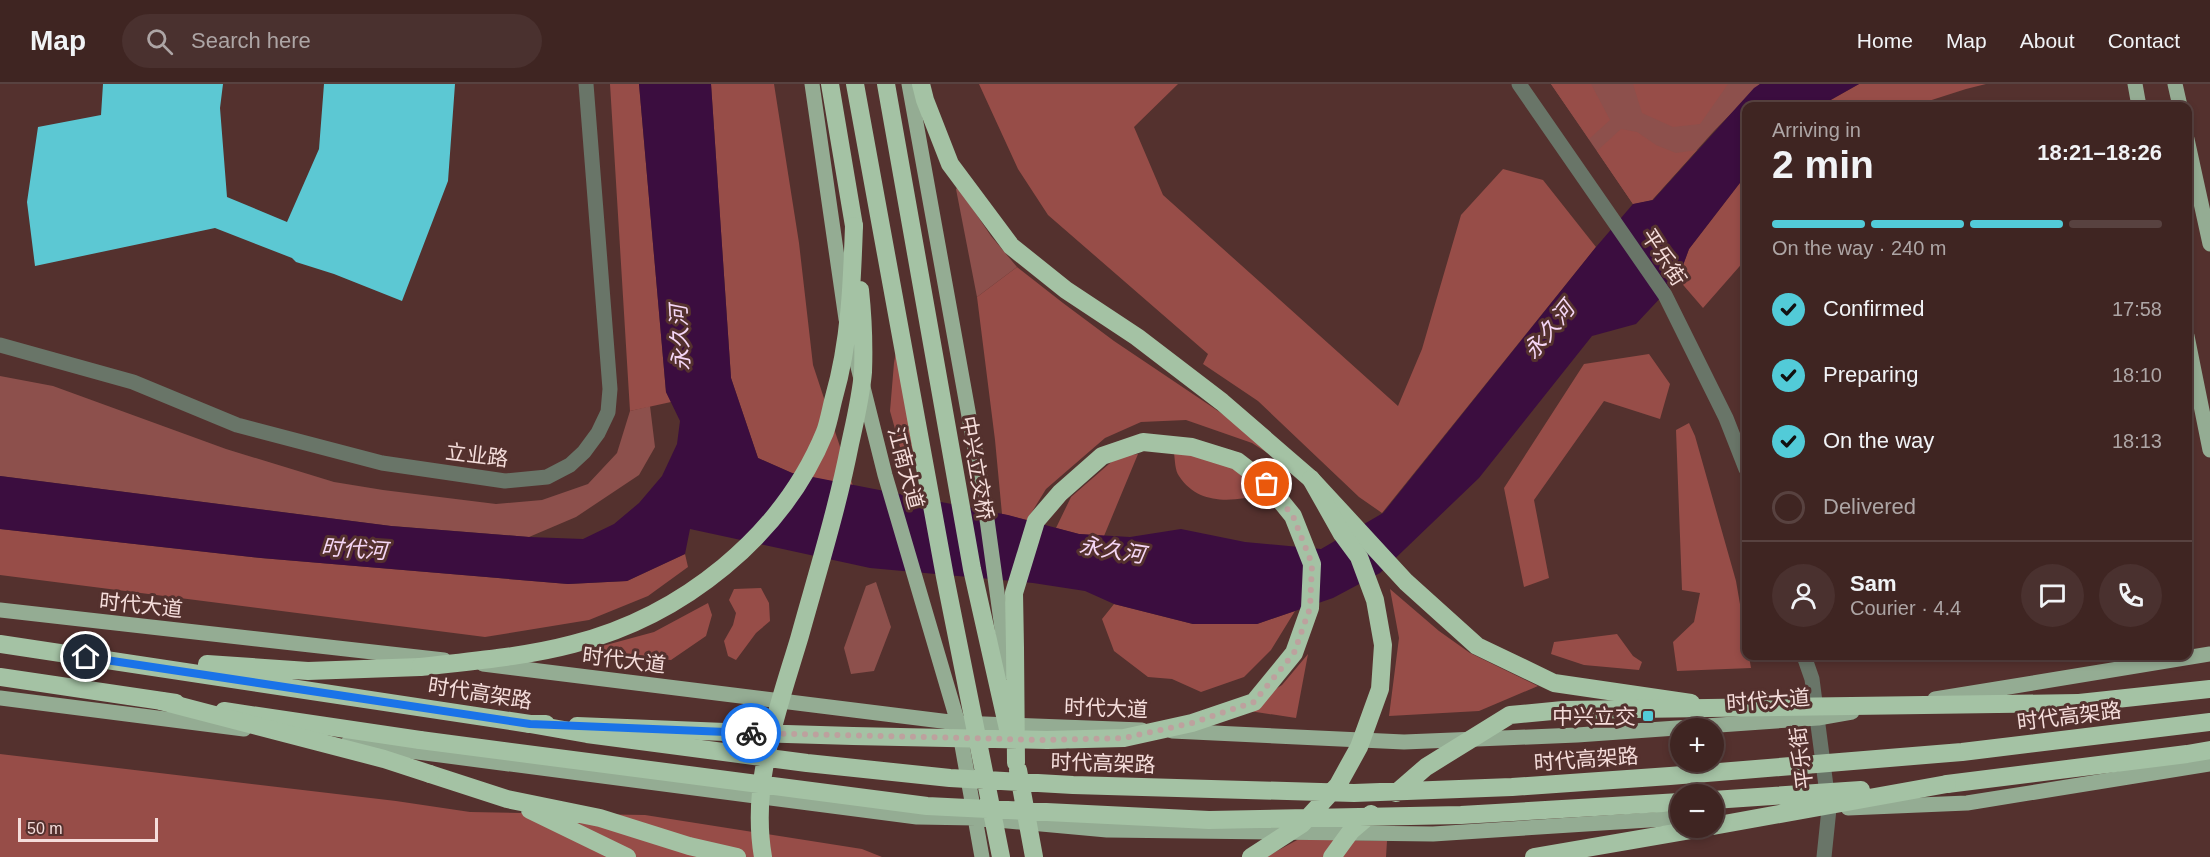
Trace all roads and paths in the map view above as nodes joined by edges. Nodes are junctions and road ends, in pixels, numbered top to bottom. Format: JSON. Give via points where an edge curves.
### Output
{"nodes":[{"id":1,"x":586,"y":84,"type":"edge"},
{"id":2,"x":812,"y":84,"type":"edge"},
{"id":3,"x":830,"y":84,"type":"edge"},
{"id":4,"x":855,"y":84,"type":"edge"},
{"id":5,"x":886,"y":84,"type":"edge"},
{"id":6,"x":909,"y":84,"type":"edge"},
{"id":7,"x":921,"y":84,"type":"edge"},
{"id":8,"x":1519,"y":84,"type":"edge"},
{"id":9,"x":2135,"y":84,"type":"edge"},
{"id":10,"x":2175,"y":84,"type":"edge"},
{"id":11,"x":2138,"y":102,"type":"edge"},
{"id":12,"x":2179,"y":102,"type":"edge"},
{"id":13,"x":2192,"y":162,"type":"edge"},
{"id":14,"x":854,"y":226,"type":"junction"},
{"id":15,"x":2210,"y":244,"type":"edge"},
{"id":16,"x":0,"y":345,"type":"edge"},
{"id":17,"x":2192,"y":361,"type":"edge"},
{"id":18,"x":2210,"y":450,"type":"edge"},
{"id":19,"x":1742,"y":459,"type":"edge"},
{"id":20,"x":1311,"y":479,"type":"junction"},
{"id":21,"x":0,"y":610,"type":"edge"},
{"id":22,"x":0,"y":644,"type":"edge"},
{"id":23,"x":62,"y":653,"type":"junction"},
{"id":24,"x":2210,"y":654,"type":"edge"},
{"id":25,"x":2192,"y":657,"type":"edge"},
{"id":26,"x":1805,"y":660,"type":"edge"},
{"id":27,"x":2173,"y":660,"type":"edge"},
{"id":28,"x":0,"y":677,"type":"edge"},
{"id":29,"x":2210,"y":689,"type":"edge"},
{"id":30,"x":0,"y":698,"type":"edge"},
{"id":31,"x":161,"y":701,"type":"junction"},
{"id":32,"x":1726,"y":708,"type":"junction"},
{"id":33,"x":1818,"y":718,"type":"junction"},
{"id":34,"x":2210,"y":722,"type":"edge"},
{"id":35,"x":958,"y":723,"type":"junction"},
{"id":36,"x":530,"y":724,"type":"junction"},
{"id":37,"x":1012,"y":726,"type":"junction"},
{"id":38,"x":2210,"y":750,"type":"edge"},
{"id":39,"x":1016,"y":763,"type":"junction"},
{"id":40,"x":2210,"y":764,"type":"edge"},
{"id":41,"x":1947,"y":784,"type":"junction"},
{"id":42,"x":507,"y":799,"type":"junction"},
{"id":43,"x":1724,"y":799,"type":"edge"},
{"id":44,"x":1670,"y":803,"type":"edge"},
{"id":45,"x":1829,"y":809,"type":"junction"},
{"id":46,"x":1724,"y":815,"type":"edge"},
{"id":47,"x":976,"y":818,"type":"junction"},
{"id":48,"x":1670,"y":819,"type":"edge"},
{"id":49,"x":1724,"y":824,"type":"edge"},
{"id":50,"x":1038,"y":825,"type":"junction"},
{"id":51,"x":1670,"y":834,"type":"edge"},
{"id":52,"x":627,"y":857,"type":"edge"},
{"id":53,"x":737,"y":857,"type":"edge"},
{"id":54,"x":763,"y":857,"type":"edge"},
{"id":55,"x":982,"y":857,"type":"edge"},
{"id":56,"x":1001,"y":857,"type":"edge"},
{"id":57,"x":1034,"y":857,"type":"edge"},
{"id":58,"x":1043,"y":857,"type":"edge"},
{"id":59,"x":1251,"y":857,"type":"edge"},
{"id":60,"x":1332,"y":857,"type":"edge"},
{"id":61,"x":1534,"y":857,"type":"edge"},
{"id":62,"x":1824,"y":857,"type":"edge"}],
"edges":[{"from":1,"to":16,"type":"street","name":"立业路","via":[[610,389],[608,412],[585,452],[547,477],[505,482],[382,463],[237,425],[133,382]]},
{"from":2,"to":35,"type":"main road","name":"江南大道","via":[[846,319],[885,475]]},
{"from":3,"to":14,"type":"highway"},
{"from":4,"to":56,"type":"highway","bridge":true,"via":[[945,577]]},
{"from":5,"to":39,"type":"highway","name":"中兴立交桥","bridge":true,"via":[[972,569]]},
{"from":6,"to":37,"type":"main road","via":[[985,506],[1008,662]]},
{"from":7,"to":20,"type":"highway","via":[[950,164],[1011,246],[1222,402]]},
{"from":8,"to":19,"type":"street","name":"平乐街","via":[[1665,295]]},
{"from":9,"to":11,"type":"main road"},
{"from":10,"to":12,"type":"main road"},
{"from":13,"to":15,"type":"main road"},
{"from":14,"to":23,"type":"highway","bridge":true,"via":[[852,300],[844,357],[825,431],[802,477],[774,516],[736,558],[677,601],[635,623],[573,644],[420,668],[308,671]]},
{"from":14,"to":54,"type":"highway","bridge":true,"via":[[864,331],[862,375],[841,490],[776,712],[760,793]]},
{"from":17,"to":18,"type":"main road"},
{"from":20,"to":32,"type":"highway","bridge":true,"via":[[1406,582],[1478,646],[1554,683]]},
{"from":20,"to":59,"type":"highway","bridge":true,"via":[[1359,557],[1375,600],[1383,645],[1380,689],[1359,747],[1338,785],[1302,824]]},
{"from":21,"to":35,"type":"main road","name":"时代大道","via":[[539,670]]},
{"from":22,"to":23,"type":"highway","name":"时代高架路"},
{"from":23,"to":36,"type":"highway","name":"时代高架路"},
{"from":24,"to":25,"type":"main road","name":"时代大道"},
{"from":26,"to":33,"type":"street","name":"平乐街"},
{"from":27,"to":33,"type":"main road","name":"时代大道"},
{"from":28,"to":31,"type":"highway"},
{"from":29,"to":32,"type":"highway","bridge":true,"via":[[2079,703]]},
{"from":30,"to":47,"type":"main road","via":[[917,817]]},
{"from":31,"to":42,"type":"highway","bridge":true,"via":[[384,759]]},
{"from":31,"to":44,"type":"highway","bridge":true,"via":[[565,760],[927,806],[1220,820],[1449,816]]},
{"from":32,"to":60,"type":"highway","bridge":true,"via":[[1563,710],[1510,715],[1426,767],[1351,831]]},
{"from":33,"to":37,"type":"main road","name":"时代大道","via":[[1577,735],[1404,742]]},
{"from":33,"to":45,"type":"street","name":"平乐街"},
{"from":34,"to":36,"type":"highway","name":"时代高架路","bridge":true,"via":[[1962,752],[1512,787],[1354,793],[950,778],[668,745]]},
{"from":35,"to":37,"type":"main road","name":"时代大道"},
{"from":35,"to":47,"type":"main road","name":"江南大道"},
{"from":36,"to":39,"type":"highway","bridge":true,"via":[[783,734],[979,739],[1013,739],[1024,740],[1047,740],[1124,738],[1192,723],[1254,702],[1294,653],[1310,608],[1312,564],[1293,516],[1267,484],[1238,462],[1191,447],[1143,442],[1102,456],[1060,493],[1036,521],[1014,593],[1016,694],[1016,728],[1016,740]]},
{"from":37,"to":50,"type":"main road"},
{"from":38,"to":41,"type":"highway"},
{"from":39,"to":57,"type":"highway","name":"中兴立交桥","bridge":true},
{"from":40,"to":45,"type":"main road","via":[[1967,802]]},
{"from":41,"to":43,"type":"highway","bridge":true},
{"from":41,"to":49,"type":"highway","bridge":true},
{"from":42,"to":52,"type":"highway"},
{"from":42,"to":53,"type":"highway","via":[[600,818]]},
{"from":45,"to":46,"type":"main road"},
{"from":45,"to":62,"type":"street","name":"平乐街"},
{"from":47,"to":50,"type":"main road"},
{"from":47,"to":55,"type":"main road","name":"江南大道"},
{"from":48,"to":50,"type":"main road","via":[[1432,834],[1107,831]]},
{"from":50,"to":58,"type":"main road"},
{"from":51,"to":61,"type":"highway"}]}
